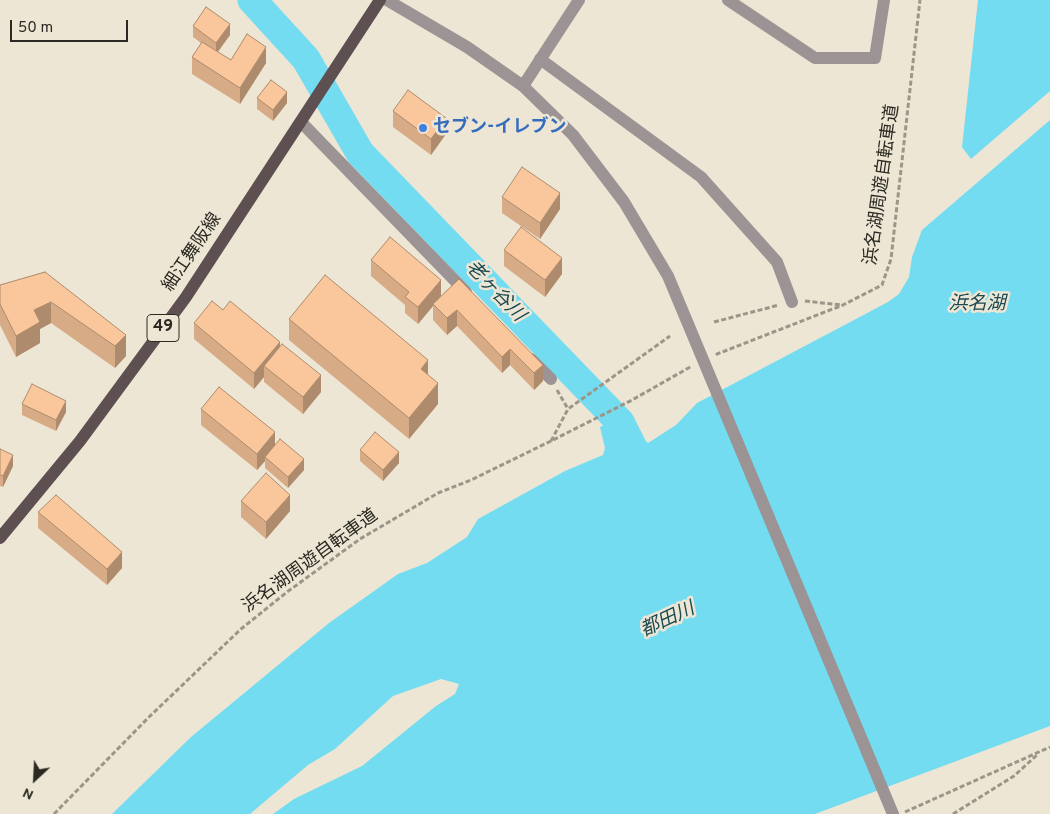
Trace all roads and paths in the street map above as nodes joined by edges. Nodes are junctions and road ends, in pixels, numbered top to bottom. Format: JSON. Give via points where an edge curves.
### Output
{"nodes":[{"id":1,"x":380,"y":0,"type":"edge"},
{"id":2,"x":387,"y":0,"type":"edge"},
{"id":3,"x":579,"y":0,"type":"edge"},
{"id":4,"x":728,"y":0,"type":"edge"},
{"id":5,"x":884,"y":0,"type":"edge"},
{"id":6,"x":920,"y":0,"type":"edge"},
{"id":7,"x":540,"y":59,"type":"junction"},
{"id":8,"x":523,"y":86,"type":"junction"},
{"id":9,"x":301,"y":122,"type":"junction"},
{"id":10,"x":474,"y":300,"type":"edge"},
{"id":11,"x":792,"y":302,"type":"dead end"},
{"id":12,"x":670,"y":336,"type":"dead end"},
{"id":13,"x":523,"y":350,"type":"edge"},
{"id":14,"x":718,"y":354,"type":"dead end"},
{"id":15,"x":692,"y":365,"type":"dead end"},
{"id":16,"x":551,"y":378,"type":"joint"},
{"id":17,"x":568,"y":409,"type":"junction"},
{"id":18,"x":552,"y":441,"type":"junction"},
{"id":19,"x":0,"y":538,"type":"edge"},
{"id":20,"x":1050,"y":747,"type":"edge"},
{"id":21,"x":1040,"y":752,"type":"junction"},
{"id":22,"x":896,"y":811,"type":"edge"},
{"id":23,"x":54,"y":814,"type":"edge"},
{"id":24,"x":953,"y":814,"type":"edge"}],
"edges":[{"from":1,"to":9,"type":"main road","name":"細江舞阪線","number":"49"},
{"from":2,"to":8,"type":"street","via":[[467,47]]},
{"from":3,"to":7,"type":"street"},
{"from":4,"to":5,"type":"street","via":[[815,58],[875,58]]},
{"from":6,"to":14,"type":"path","name":"浜名湖周遊自転車道","via":[[891,259],[882,285],[843,305]]},
{"from":7,"to":8,"type":"street"},
{"from":7,"to":11,"type":"street","via":[[701,177],[777,262]]},
{"from":8,"to":22,"type":"street","via":[[573,134],[624,202],[668,276]]},
{"from":9,"to":10,"type":"street"},
{"from":9,"to":19,"type":"main road","name":"細江舞阪線","number":"49","via":[[186,297],[80,441]]},
{"from":12,"to":17,"type":"path"},
{"from":13,"to":16,"type":"street"},
{"from":15,"to":18,"type":"path","name":"浜名湖周遊自転車道"},
{"from":16,"to":17,"type":"path"},
{"from":17,"to":18,"type":"path"},
{"from":18,"to":23,"type":"path","name":"浜名湖周遊自転車道","via":[[438,494],[360,539],[286,592],[241,629],[156,710]]},
{"from":20,"to":21,"type":"path"},
{"from":21,"to":22,"type":"path"},
{"from":21,"to":24,"type":"path","via":[[1014,776]]}]}
